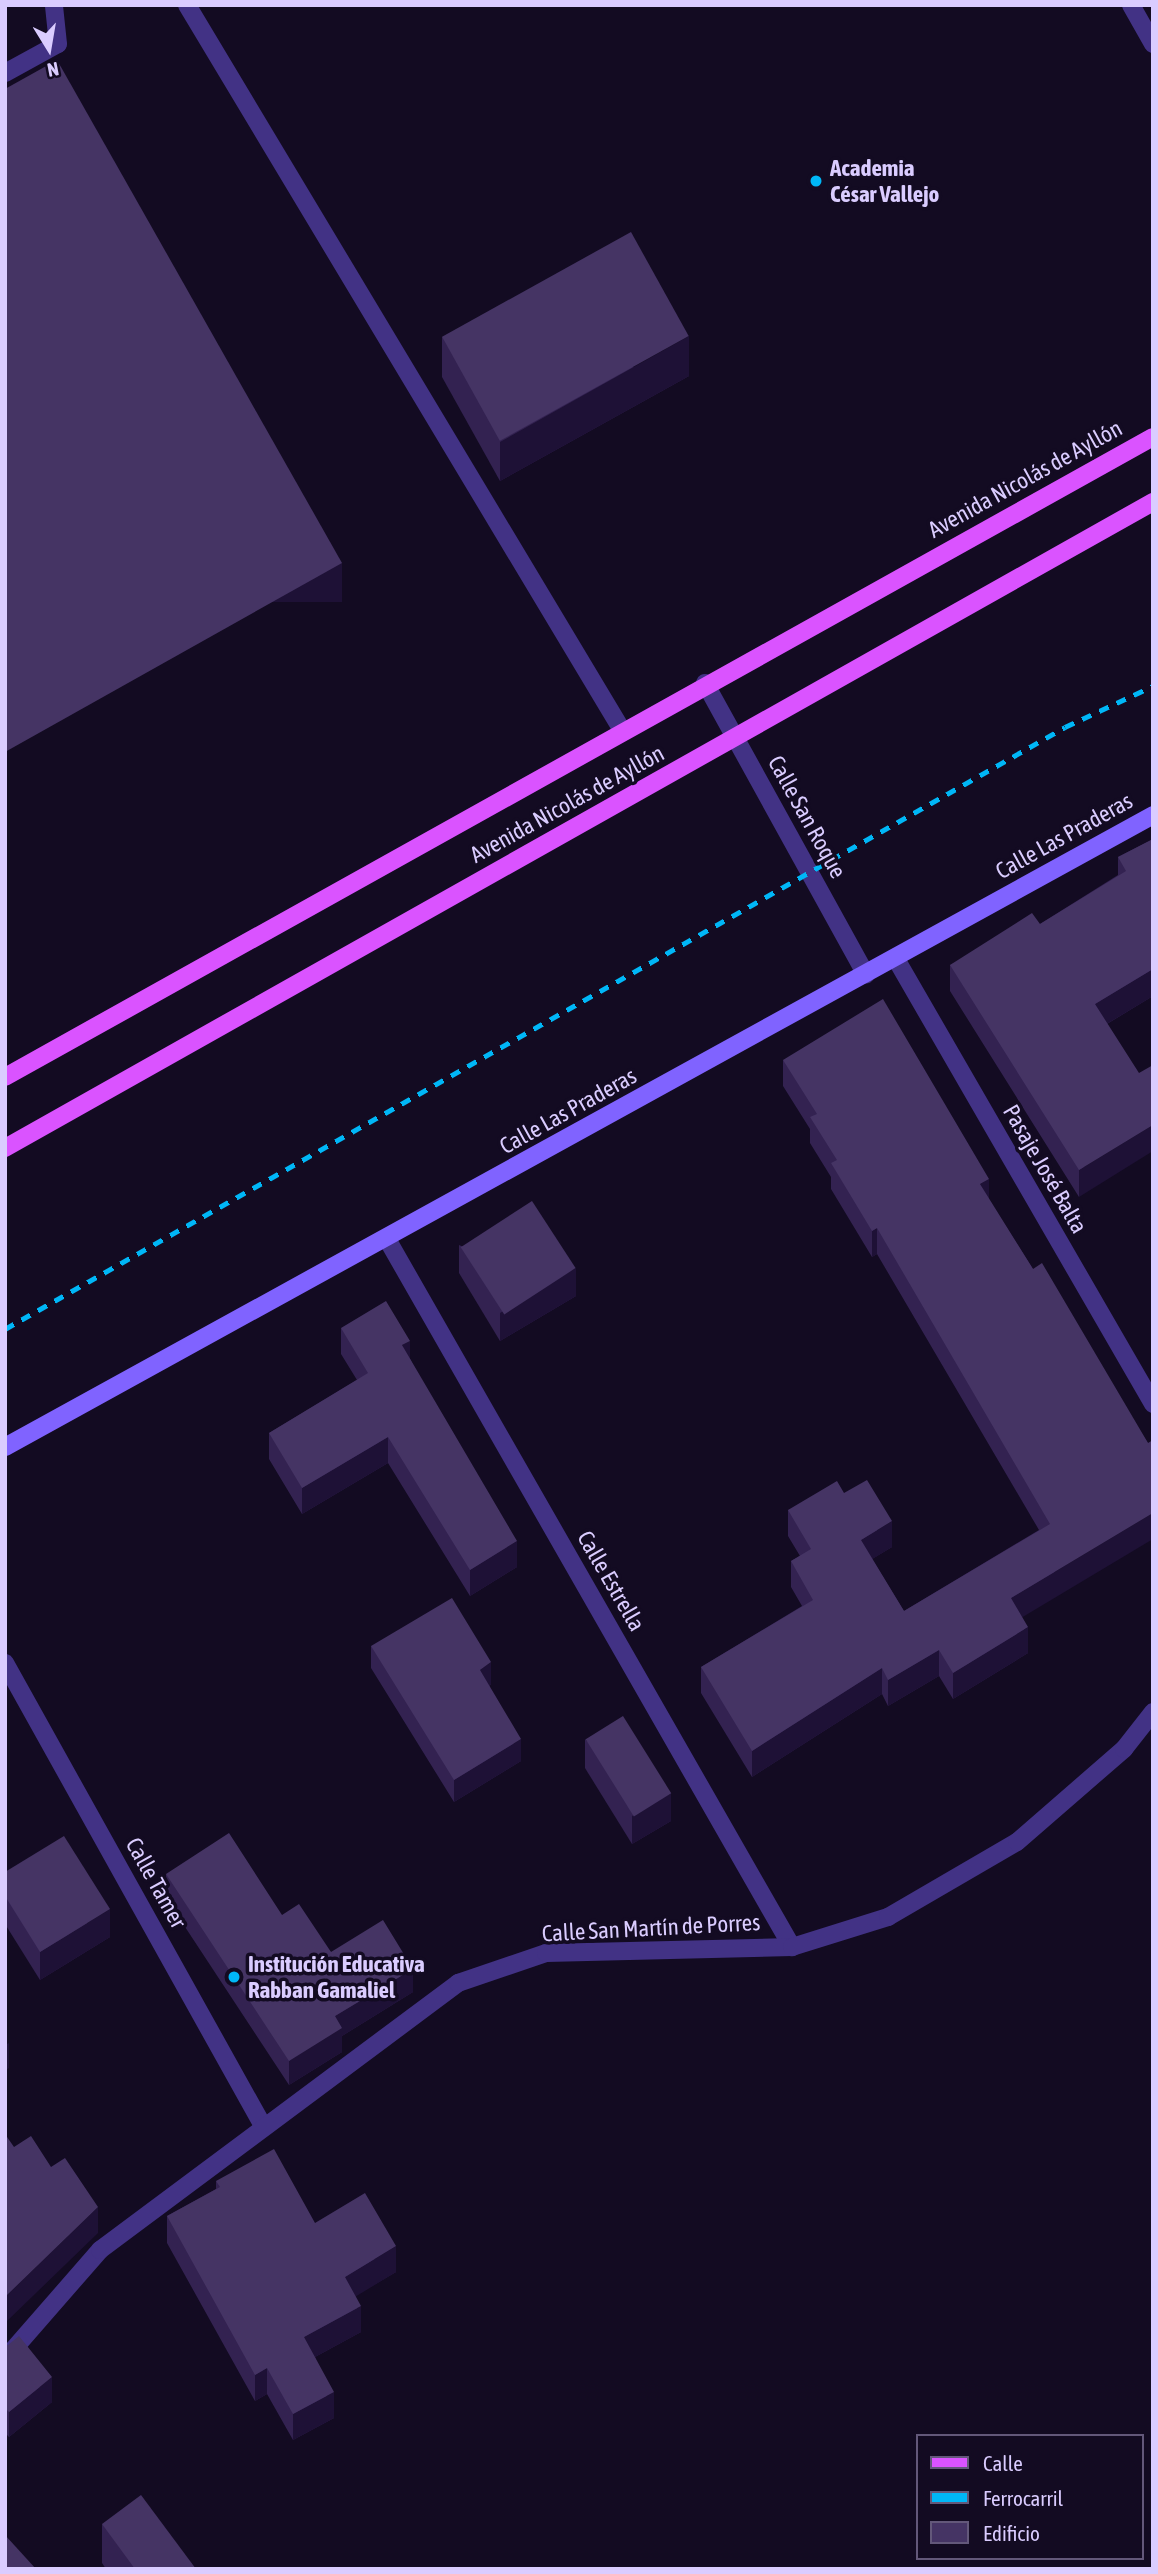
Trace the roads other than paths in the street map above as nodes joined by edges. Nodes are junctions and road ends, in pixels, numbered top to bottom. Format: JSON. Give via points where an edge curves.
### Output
{"nodes":[{"id":1,"x":54,"y":5,"type":"edge"},
{"id":2,"x":187,"y":5,"type":"edge"},
{"id":3,"x":1131,"y":5,"type":"edge"},
{"id":4,"x":1153,"y":44,"type":"edge"},
{"id":5,"x":5,"y":73,"type":"edge"},
{"id":6,"x":1153,"y":437,"type":"edge"},
{"id":7,"x":1153,"y":502,"type":"edge"},
{"id":8,"x":705,"y":683,"type":"junction"},
{"id":9,"x":622,"y":730,"type":"junction"},
{"id":10,"x":735,"y":737,"type":"junction"},
{"id":11,"x":1153,"y":815,"type":"edge"},
{"id":12,"x":896,"y":959,"type":"junction"},
{"id":13,"x":866,"y":975,"type":"junction"},
{"id":14,"x":5,"y":1077,"type":"edge"},
{"id":15,"x":5,"y":1148,"type":"edge"},
{"id":16,"x":387,"y":1240,"type":"junction"},
{"id":17,"x":1153,"y":1404,"type":"edge"},
{"id":18,"x":5,"y":1447,"type":"edge"},
{"id":19,"x":5,"y":1663,"type":"edge"},
{"id":20,"x":1153,"y":1712,"type":"edge"},
{"id":21,"x":792,"y":1947,"type":"junction"},
{"id":22,"x":263,"y":2126,"type":"junction"},
{"id":23,"x":5,"y":2358,"type":"edge"}],
"edges":[{"from":1,"to":5,"type":"street","via":[[58,44]]},
{"from":2,"to":9,"type":"street"},
{"from":3,"to":4,"type":"street"},
{"from":6,"to":8,"type":"main road","name":"Avenida Nicolás de Ayllón"},
{"from":7,"to":10,"type":"main road","name":"Avenida Nicolás de Ayllón"},
{"from":8,"to":9,"type":"main road","name":"Avenida Nicolás de Ayllón"},
{"from":8,"to":10,"type":"street","name":"Calle San Roque"},
{"from":9,"to":14,"type":"main road","name":"Avenida Nicolás de Ayllón"},
{"from":10,"to":13,"type":"street","name":"Calle San Roque"},
{"from":10,"to":15,"type":"main road","name":"Avenida Nicolás de Ayllón"},
{"from":11,"to":12,"type":"street","name":"Calle Las Praderas"},
{"from":12,"to":13,"type":"street","name":"Calle Las Praderas"},
{"from":12,"to":17,"type":"street","name":"Pasaje José Balta"},
{"from":13,"to":16,"type":"street","name":"Calle Las Praderas"},
{"from":16,"to":18,"type":"street","name":"Calle Las Praderas"},
{"from":16,"to":21,"type":"street","name":"Calle Estrella"},
{"from":19,"to":22,"type":"street","name":"Calle Tamer"},
{"from":20,"to":21,"type":"street","name":"Calle San Martín de Porres","via":[[1124,1749],[1017,1842],[888,1917]]},
{"from":21,"to":22,"type":"street","name":"Calle San Martín de Porres","via":[[546,1953],[495,1970],[457,1983]]},
{"from":22,"to":23,"type":"street","name":"Calle San Martín de Porres","via":[[100,2250]]}]}
